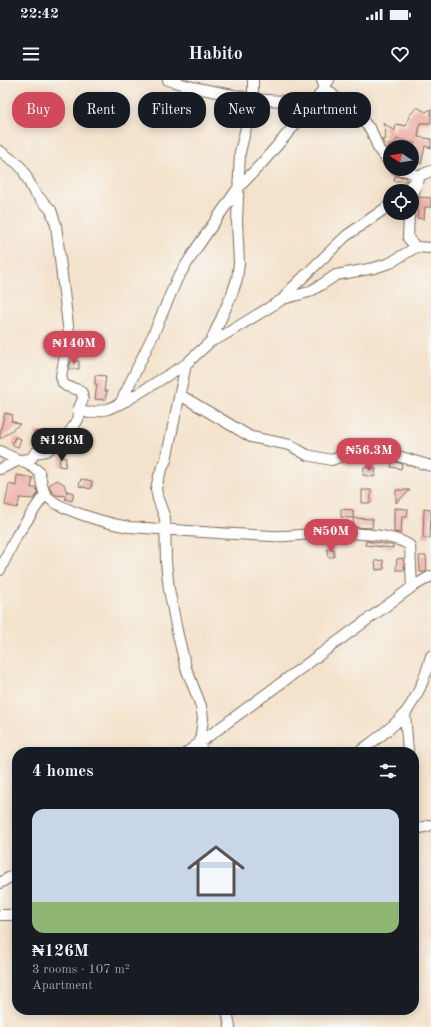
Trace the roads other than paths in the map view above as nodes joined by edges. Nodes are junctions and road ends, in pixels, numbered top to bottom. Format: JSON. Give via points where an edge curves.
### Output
{"nodes":[{"id":1,"x":168,"y":80,"type":"edge"},
{"id":2,"x":253,"y":80,"type":"edge"},
{"id":3,"x":325,"y":82,"type":"edge"},
{"id":4,"x":217,"y":92,"type":"edge"},
{"id":5,"x":253,"y":92,"type":"edge"},
{"id":6,"x":320,"y":92,"type":"edge"},
{"id":7,"x":333,"y":92,"type":"edge"},
{"id":8,"x":246,"y":128,"type":"edge"},
{"id":9,"x":292,"y":128,"type":"edge"},
{"id":10,"x":369,"y":128,"type":"edge"},
{"id":11,"x":0,"y":151,"type":"edge"},
{"id":12,"x":383,"y":154,"type":"edge"},
{"id":13,"x":431,"y":171,"type":"edge"},
{"id":14,"x":421,"y":175,"type":"junction"},
{"id":15,"x":412,"y":184,"type":"edge"},
{"id":16,"x":417,"y":184,"type":"edge"},
{"id":17,"x":238,"y":188,"type":"junction"},
{"id":18,"x":383,"y":210,"type":"edge"},
{"id":19,"x":409,"y":220,"type":"edge"},
{"id":20,"x":416,"y":247,"type":"junction"},
{"id":21,"x":431,"y":248,"type":"edge"},
{"id":22,"x":283,"y":299,"type":"junction"},
{"id":23,"x":211,"y":341,"type":"junction"},
{"id":24,"x":186,"y":364,"type":"junction"},
{"id":25,"x":180,"y":395,"type":"junction"},
{"id":26,"x":120,"y":404,"type":"junction"},
{"id":27,"x":78,"y":410,"type":"junction"},
{"id":28,"x":0,"y":451,"type":"edge"},
{"id":29,"x":20,"y":460,"type":"junction"},
{"id":30,"x":431,"y":466,"type":"edge"},
{"id":31,"x":0,"y":469,"type":"edge"},
{"id":32,"x":45,"y":494,"type":"junction"},
{"id":33,"x":166,"y":529,"type":"junction"},
{"id":34,"x":0,"y":570,"type":"edge"},
{"id":35,"x":431,"y":576,"type":"edge"},
{"id":36,"x":412,"y":587,"type":"junction"},
{"id":37,"x":431,"y":656,"type":"edge"},
{"id":38,"x":405,"y":713,"type":"junction"},
{"id":39,"x":201,"y":747,"type":"edge"},
{"id":40,"x":365,"y":747,"type":"edge"},
{"id":41,"x":408,"y":747,"type":"edge"},
{"id":42,"x":431,"y":825,"type":"edge"},
{"id":43,"x":419,"y":829,"type":"edge"},
{"id":44,"x":12,"y":876,"type":"edge"},
{"id":45,"x":0,"y":883,"type":"edge"},
{"id":46,"x":12,"y":915,"type":"edge"},
{"id":47,"x":0,"y":916,"type":"edge"},
{"id":48,"x":228,"y":1015,"type":"edge"},
{"id":49,"x":230,"y":1027,"type":"edge"}],
"edges":[{"from":1,"to":4,"type":"street"},
{"from":2,"to":5,"type":"street"},
{"from":3,"to":6,"type":"street"},
{"from":3,"to":7,"type":"street"},
{"from":8,"to":17,"type":"street","via":[[240,152]]},
{"from":9,"to":17,"type":"street"},
{"from":10,"to":12,"type":"street"},
{"from":11,"to":27,"type":"street","via":[[23,170],[34,192],[51,210],[56,225],[69,334],[61,376],[66,386],[82,393],[83,399]]},
{"from":13,"to":14,"type":"street"},
{"from":14,"to":15,"type":"street"},
{"from":14,"to":16,"type":"street"},
{"from":17,"to":23,"type":"street","via":[[237,279]]},
{"from":17,"to":26,"type":"street","via":[[177,279]]},
{"from":18,"to":22,"type":"street","via":[[346,236]]},
{"from":19,"to":20,"type":"street","via":[[408,238]]},
{"from":20,"to":21,"type":"street"},
{"from":20,"to":22,"type":"street","via":[[390,263],[336,275],[309,292]]},
{"from":22,"to":23,"type":"street"},
{"from":23,"to":24,"type":"street"},
{"from":24,"to":25,"type":"street"},
{"from":24,"to":26,"type":"street"},
{"from":25,"to":30,"type":"street","via":[[251,437],[290,445],[307,455],[331,460],[349,454],[378,450]]},
{"from":25,"to":33,"type":"street","via":[[166,460],[156,489]]},
{"from":26,"to":27,"type":"street","via":[[89,413]]},
{"from":27,"to":29,"type":"street","via":[[79,417],[65,438],[46,451],[34,453],[31,459]]},
{"from":28,"to":29,"type":"street"},
{"from":29,"to":31,"type":"street"},
{"from":29,"to":32,"type":"street","via":[[38,472]]},
{"from":32,"to":33,"type":"street","via":[[59,505],[95,520],[129,527]]},
{"from":32,"to":34,"type":"street","via":[[17,536]]},
{"from":33,"to":36,"type":"street","via":[[274,537],[323,533],[396,539],[410,546]]},
{"from":33,"to":39,"type":"street","via":[[168,575],[177,631],[203,718]]},
{"from":35,"to":36,"type":"street"},
{"from":36,"to":39,"type":"street"},
{"from":37,"to":38,"type":"street","via":[[426,674]]},
{"from":38,"to":40,"type":"street"},
{"from":38,"to":41,"type":"street"},
{"from":42,"to":43,"type":"street"},
{"from":44,"to":45,"type":"street"},
{"from":46,"to":47,"type":"street"},
{"from":48,"to":49,"type":"street"}]}
